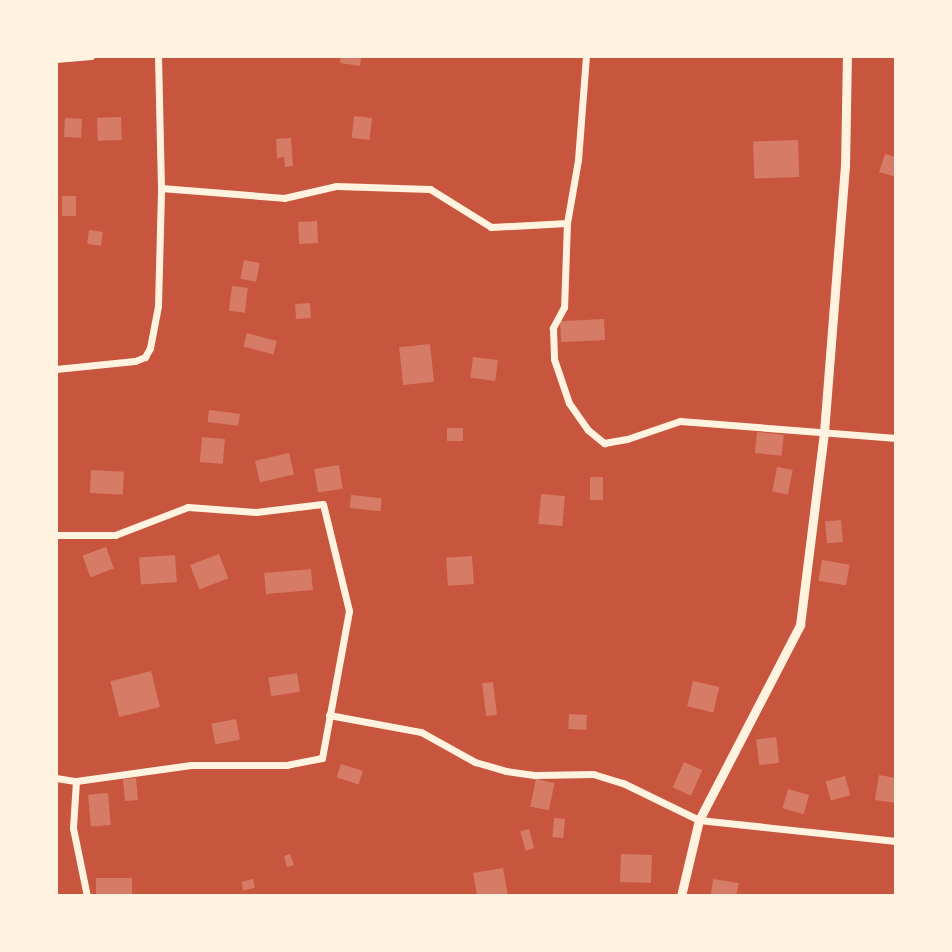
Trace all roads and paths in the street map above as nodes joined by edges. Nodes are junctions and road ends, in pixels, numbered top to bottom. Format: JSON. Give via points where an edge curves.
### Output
{"nodes":[{"id":1,"x":91,"y":56,"type":"edge"},
{"id":2,"x":158,"y":56,"type":"edge"},
{"id":3,"x":586,"y":56,"type":"edge"},
{"id":4,"x":847,"y":56,"type":"edge"},
{"id":5,"x":56,"y":59,"type":"edge"},
{"id":6,"x":161,"y":188,"type":"junction"},
{"id":7,"x":567,"y":223,"type":"junction"},
{"id":8,"x":56,"y":369,"type":"edge"},
{"id":9,"x":824,"y":432,"type":"junction"},
{"id":10,"x":896,"y":438,"type":"edge"},
{"id":11,"x":56,"y":535,"type":"edge"},
{"id":12,"x":329,"y":715,"type":"junction"},
{"id":13,"x":56,"y":778,"type":"edge"},
{"id":14,"x":76,"y":781,"type":"junction"},
{"id":15,"x":699,"y":820,"type":"junction"},
{"id":16,"x":896,"y":841,"type":"edge"},
{"id":17,"x":87,"y":896,"type":"edge"},
{"id":18,"x":681,"y":896,"type":"edge"}],
"edges":[{"from":1,"to":5,"type":"street"},
{"from":2,"to":6,"type":"street"},
{"from":3,"to":7,"type":"street"},
{"from":4,"to":9,"type":"street","via":[[845,167]]},
{"from":6,"to":7,"type":"street","via":[[284,198],[336,186],[430,189],[491,227]]},
{"from":6,"to":8,"type":"street","via":[[158,306],[145,357]]},
{"from":7,"to":9,"type":"street","via":[[564,307],[553,328],[554,359],[569,403],[588,430],[604,443],[680,421]]},
{"from":9,"to":10,"type":"street"},
{"from":9,"to":15,"type":"street","via":[[800,625]]},
{"from":11,"to":12,"type":"street","via":[[115,535],[188,507],[256,512],[323,504],[349,611]]},
{"from":12,"to":14,"type":"street","via":[[322,758],[287,765],[191,765]]},
{"from":12,"to":15,"type":"street","via":[[421,732],[475,762],[506,771],[593,774]]},
{"from":13,"to":14,"type":"street"},
{"from":14,"to":17,"type":"street","via":[[73,828]]},
{"from":15,"to":16,"type":"street"},
{"from":15,"to":18,"type":"street"}]}
